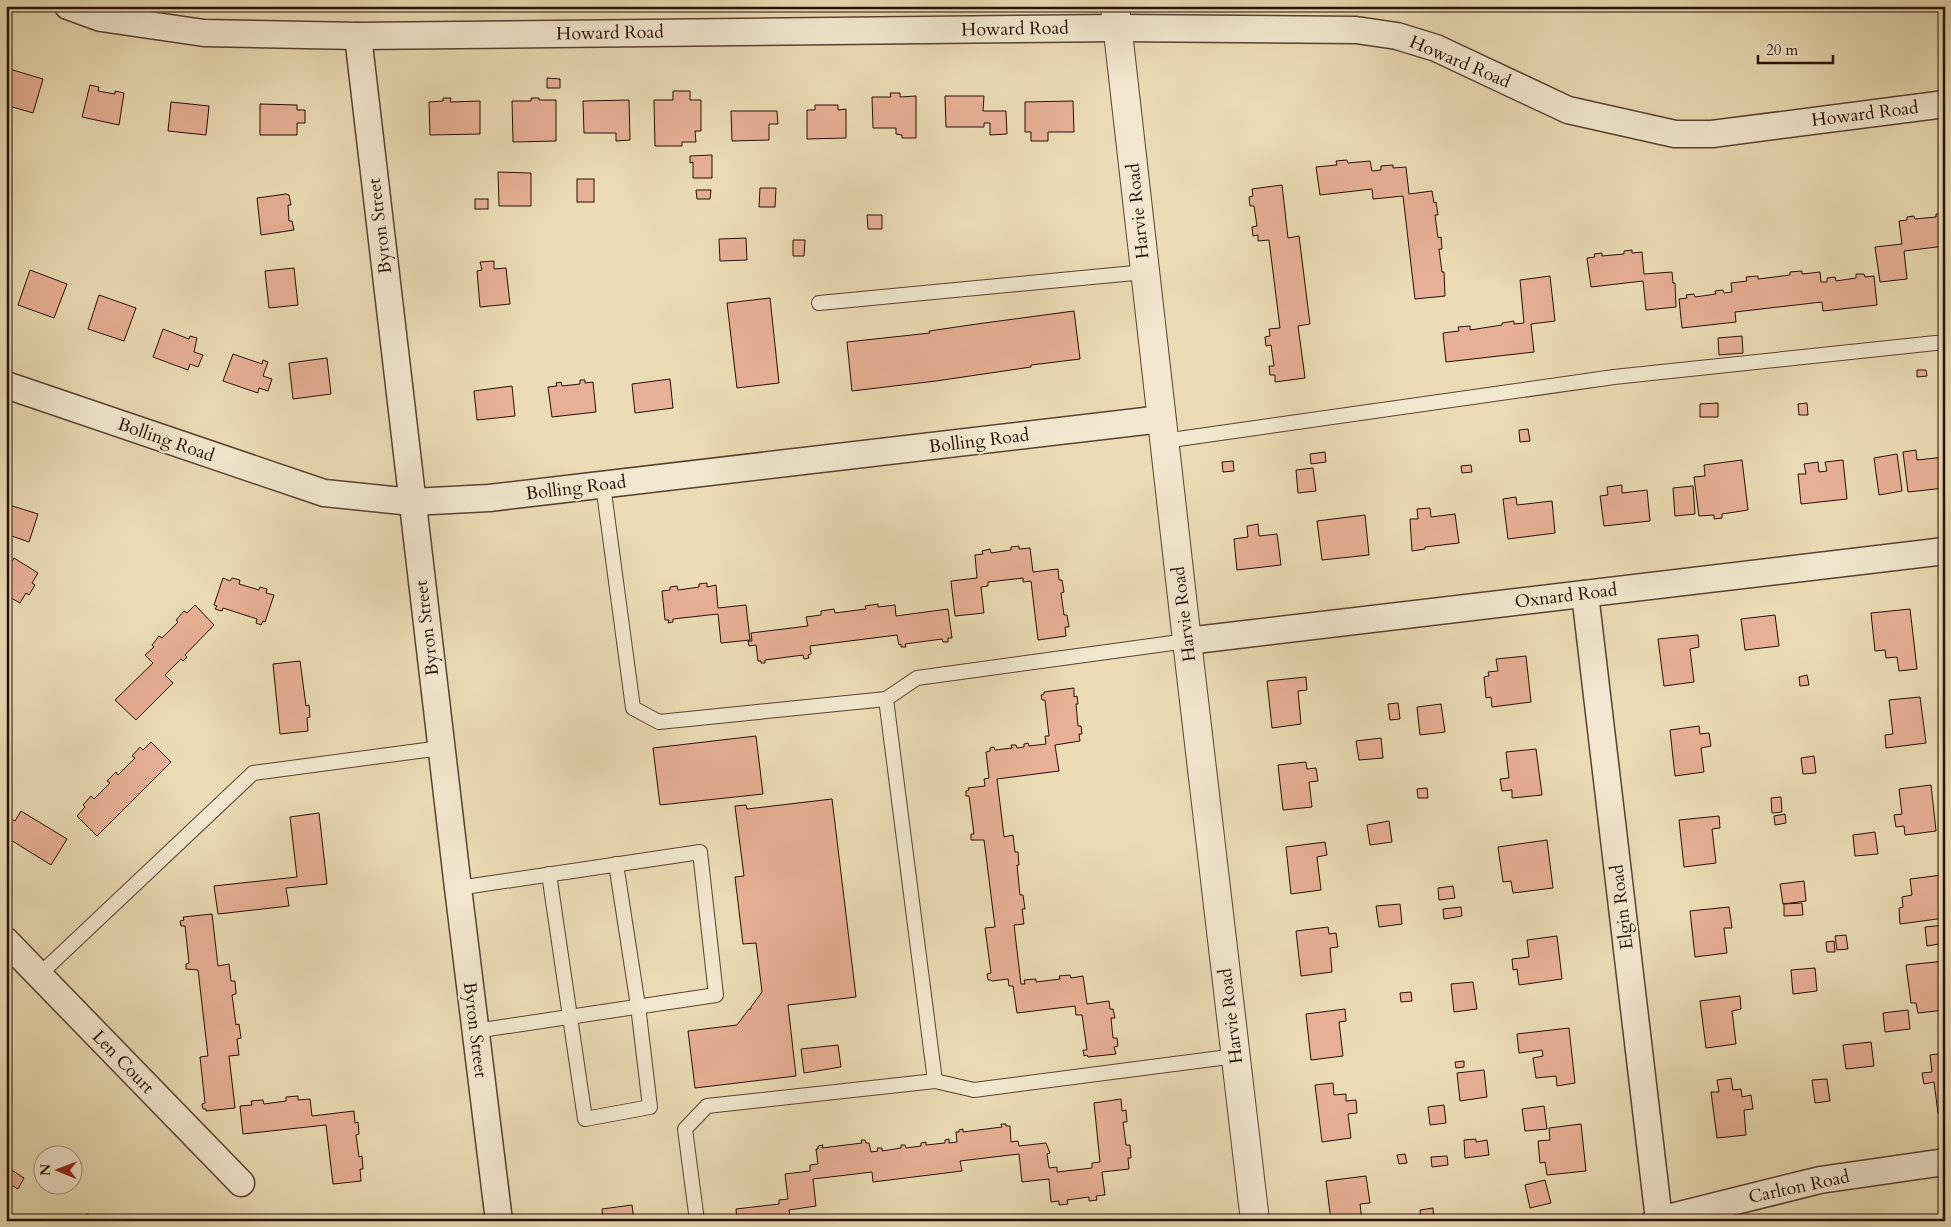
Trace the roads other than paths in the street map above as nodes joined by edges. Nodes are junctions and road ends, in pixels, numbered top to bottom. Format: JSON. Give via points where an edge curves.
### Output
{"nodes":[{"id":1,"x":68,"y":6,"type":"edge"},
{"id":2,"x":1116,"y":17,"type":"edge"},
{"id":3,"x":358,"y":36,"type":"junction"},
{"id":4,"x":1945,"y":104,"type":"edge"},
{"id":5,"x":1145,"y":272,"type":"junction"},
{"id":6,"x":819,"y":303,"type":"dead end"},
{"id":7,"x":1945,"y":342,"type":"edge"},
{"id":8,"x":6,"y":385,"type":"edge"},
{"id":9,"x":1163,"y":430,"type":"junction"},
{"id":10,"x":603,"y":485,"type":"junction"},
{"id":11,"x":412,"y":502,"type":"junction"},
{"id":12,"x":1945,"y":551,"type":"edge"},
{"id":13,"x":1585,"y":594,"type":"junction"},
{"id":14,"x":1187,"y":641,"type":"junction"},
{"id":15,"x":886,"y":699,"type":"junction"},
{"id":16,"x":441,"y":748,"type":"junction"},
{"id":17,"x":616,"y":864,"type":"junction"},
{"id":18,"x":549,"y":874,"type":"junction"},
{"id":19,"x":458,"y":888,"type":"junction"},
{"id":20,"x":6,"y":941,"type":"edge"},
{"id":21,"x":39,"y":975,"type":"junction"},
{"id":22,"x":638,"y":1006,"type":"junction"},
{"id":23,"x":570,"y":1016,"type":"junction"},
{"id":24,"x":475,"y":1030,"type":"junction"},
{"id":25,"x":1236,"y":1056,"type":"junction"},
{"id":26,"x":935,"y":1080,"type":"junction"},
{"id":27,"x":1945,"y":1162,"type":"edge"},
{"id":28,"x":241,"y":1183,"type":"dead end"},
{"id":29,"x":1657,"y":1220,"type":"edge"},
{"id":30,"x":499,"y":1221,"type":"edge"},
{"id":31,"x":696,"y":1221,"type":"edge"},
{"id":32,"x":1256,"y":1221,"type":"edge"}],
"edges":[{"from":1,"to":3,"type":"street","name":"Howard Road","via":[[101,18],[204,33]]},
{"from":2,"to":3,"type":"street","name":"Howard Road"},
{"from":2,"to":4,"type":"street","name":"Howard Road","via":[[1356,30],[1397,36],[1436,48],[1568,110],[1676,134],[1712,134]]},
{"from":2,"to":5,"type":"street","name":"Harvie Road"},
{"from":3,"to":11,"type":"street","name":"Byron Street"},
{"from":5,"to":6,"type":"lane"},
{"from":5,"to":9,"type":"street","name":"Harvie Road"},
{"from":7,"to":9,"type":"lane"},
{"from":8,"to":11,"type":"street","name":"Bolling Road","via":[[324,493]]},
{"from":9,"to":10,"type":"street","name":"Bolling Road"},
{"from":9,"to":14,"type":"street","name":"Harvie Road"},
{"from":10,"to":11,"type":"street","name":"Bolling Road","via":[[489,498]]},
{"from":10,"to":15,"type":"lane","via":[[633,708],[659,722]]},
{"from":11,"to":16,"type":"street","name":"Byron Street"},
{"from":12,"to":13,"type":"street","name":"Oxnard Road"},
{"from":13,"to":14,"type":"street","name":"Oxnard Road"},
{"from":13,"to":29,"type":"street","name":"Elgin Road"},
{"from":14,"to":15,"type":"lane","via":[[918,678]]},
{"from":14,"to":25,"type":"street","name":"Harvie Road"},
{"from":15,"to":26,"type":"lane"},
{"from":16,"to":19,"type":"street","name":"Byron Street"},
{"from":16,"to":21,"type":"lane","via":[[253,772]]},
{"from":17,"to":18,"type":"lane"},
{"from":17,"to":22,"type":"lane"},
{"from":17,"to":22,"type":"lane","via":[[700,852],[716,995]]},
{"from":18,"to":19,"type":"lane"},
{"from":18,"to":23,"type":"lane"},
{"from":19,"to":24,"type":"street","name":"Byron Street"},
{"from":20,"to":21,"type":"street","name":"Len Court"},
{"from":21,"to":28,"type":"street","name":"Len Court"},
{"from":22,"to":23,"type":"lane"},
{"from":22,"to":23,"type":"lane","via":[[650,1107],[585,1119]]},
{"from":23,"to":24,"type":"lane"},
{"from":24,"to":30,"type":"street","name":"Byron Street"},
{"from":25,"to":26,"type":"lane","via":[[974,1090]]},
{"from":25,"to":32,"type":"street","name":"Harvie Road"},
{"from":26,"to":31,"type":"lane","via":[[707,1106],[685,1129]]},
{"from":27,"to":29,"type":"street","name":"Carlton Road","via":[[1820,1180]]}]}
